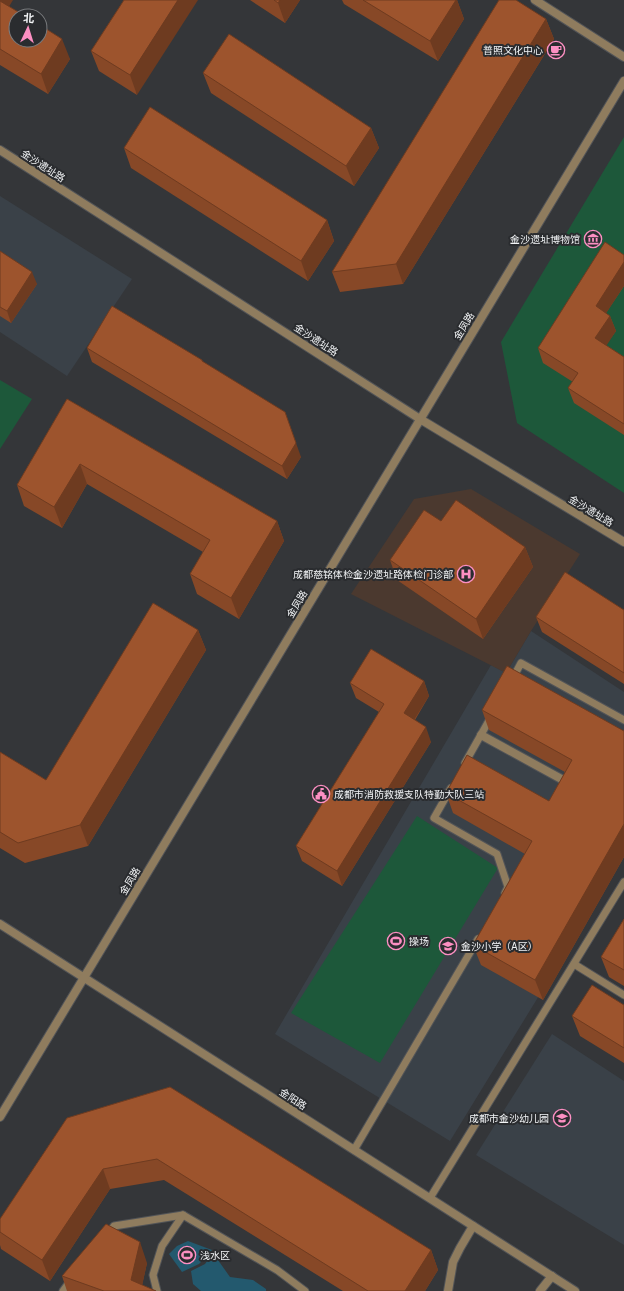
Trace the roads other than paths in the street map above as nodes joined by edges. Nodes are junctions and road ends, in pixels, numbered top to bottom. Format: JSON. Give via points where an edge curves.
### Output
{"nodes":[{"id":1,"x":536,"y":0,"type":"edge"},
{"id":2,"x":624,"y":57,"type":"edge"},
{"id":3,"x":624,"y":80,"type":"edge"},
{"id":4,"x":0,"y":150,"type":"edge"},
{"id":5,"x":420,"y":419,"type":"junction"},
{"id":6,"x":624,"y":542,"type":"edge"},
{"id":7,"x":510,"y":683,"type":"edge"},
{"id":8,"x":496,"y":709,"type":"edge"},
{"id":9,"x":624,"y":720,"type":"edge"},
{"id":10,"x":481,"y":735,"type":"junction"},
{"id":11,"x":461,"y":770,"type":"edge"},
{"id":12,"x":565,"y":781,"type":"edge"},
{"id":13,"x":454,"y":784,"type":"edge"},
{"id":14,"x":624,"y":882,"type":"edge"},
{"id":15,"x":500,"y":901,"type":"edge"},
{"id":16,"x":0,"y":924,"type":"edge"},
{"id":17,"x":480,"y":934,"type":"edge"},
{"id":18,"x":574,"y":964,"type":"junction"},
{"id":19,"x":84,"y":977,"type":"junction"},
{"id":20,"x":624,"y":995,"type":"edge"},
{"id":21,"x":0,"y":1117,"type":"edge"},
{"id":22,"x":354,"y":1150,"type":"junction"},
{"id":23,"x":430,"y":1198,"type":"junction"},
{"id":24,"x":182,"y":1215,"type":"junction"},
{"id":25,"x":473,"y":1226,"type":"junction"},
{"id":26,"x":105,"y":1238,"type":"edge"},
{"id":27,"x":77,"y":1273,"type":"edge"},
{"id":28,"x":552,"y":1276,"type":"junction"},
{"id":29,"x":63,"y":1291,"type":"edge"},
{"id":30,"x":157,"y":1291,"type":"edge"},
{"id":31,"x":305,"y":1291,"type":"edge"},
{"id":32,"x":448,"y":1291,"type":"edge"},
{"id":33,"x":540,"y":1291,"type":"edge"},
{"id":34,"x":575,"y":1291,"type":"edge"}],
"edges":[{"from":1,"to":2,"type":"street"},
{"from":3,"to":5,"type":"street","name":"金凤路"},
{"from":4,"to":5,"type":"street","name":"金沙遗址路"},
{"from":5,"to":6,"type":"street","name":"金沙遗址路"},
{"from":5,"to":19,"type":"street","name":"金凤路"},
{"from":7,"to":9,"type":"lane","via":[[522,663]]},
{"from":8,"to":10,"type":"lane"},
{"from":10,"to":11,"type":"lane"},
{"from":10,"to":12,"type":"street"},
{"from":13,"to":15,"type":"lane","via":[[434,818],[497,854],[508,887]]},
{"from":14,"to":18,"type":"lane"},
{"from":16,"to":19,"type":"street","name":"金阳路"},
{"from":17,"to":22,"type":"lane"},
{"from":18,"to":20,"type":"lane"},
{"from":18,"to":23,"type":"lane"},
{"from":19,"to":21,"type":"street","name":"金凤路"},
{"from":19,"to":22,"type":"street","name":"金阳路"},
{"from":22,"to":23,"type":"street","name":"金阳路"},
{"from":23,"to":25,"type":"street","name":"金阳路"},
{"from":24,"to":26,"type":"lane","via":[[114,1226]]},
{"from":24,"to":30,"type":"lane","via":[[162,1246],[153,1275]]},
{"from":24,"to":31,"type":"lane","via":[[277,1270]]},
{"from":25,"to":28,"type":"street","name":"金阳路"},
{"from":25,"to":32,"type":"street","via":[[453,1262]]},
{"from":27,"to":29,"type":"lane"},
{"from":28,"to":33,"type":"street"},
{"from":28,"to":34,"type":"street","name":"金阳路"}]}
